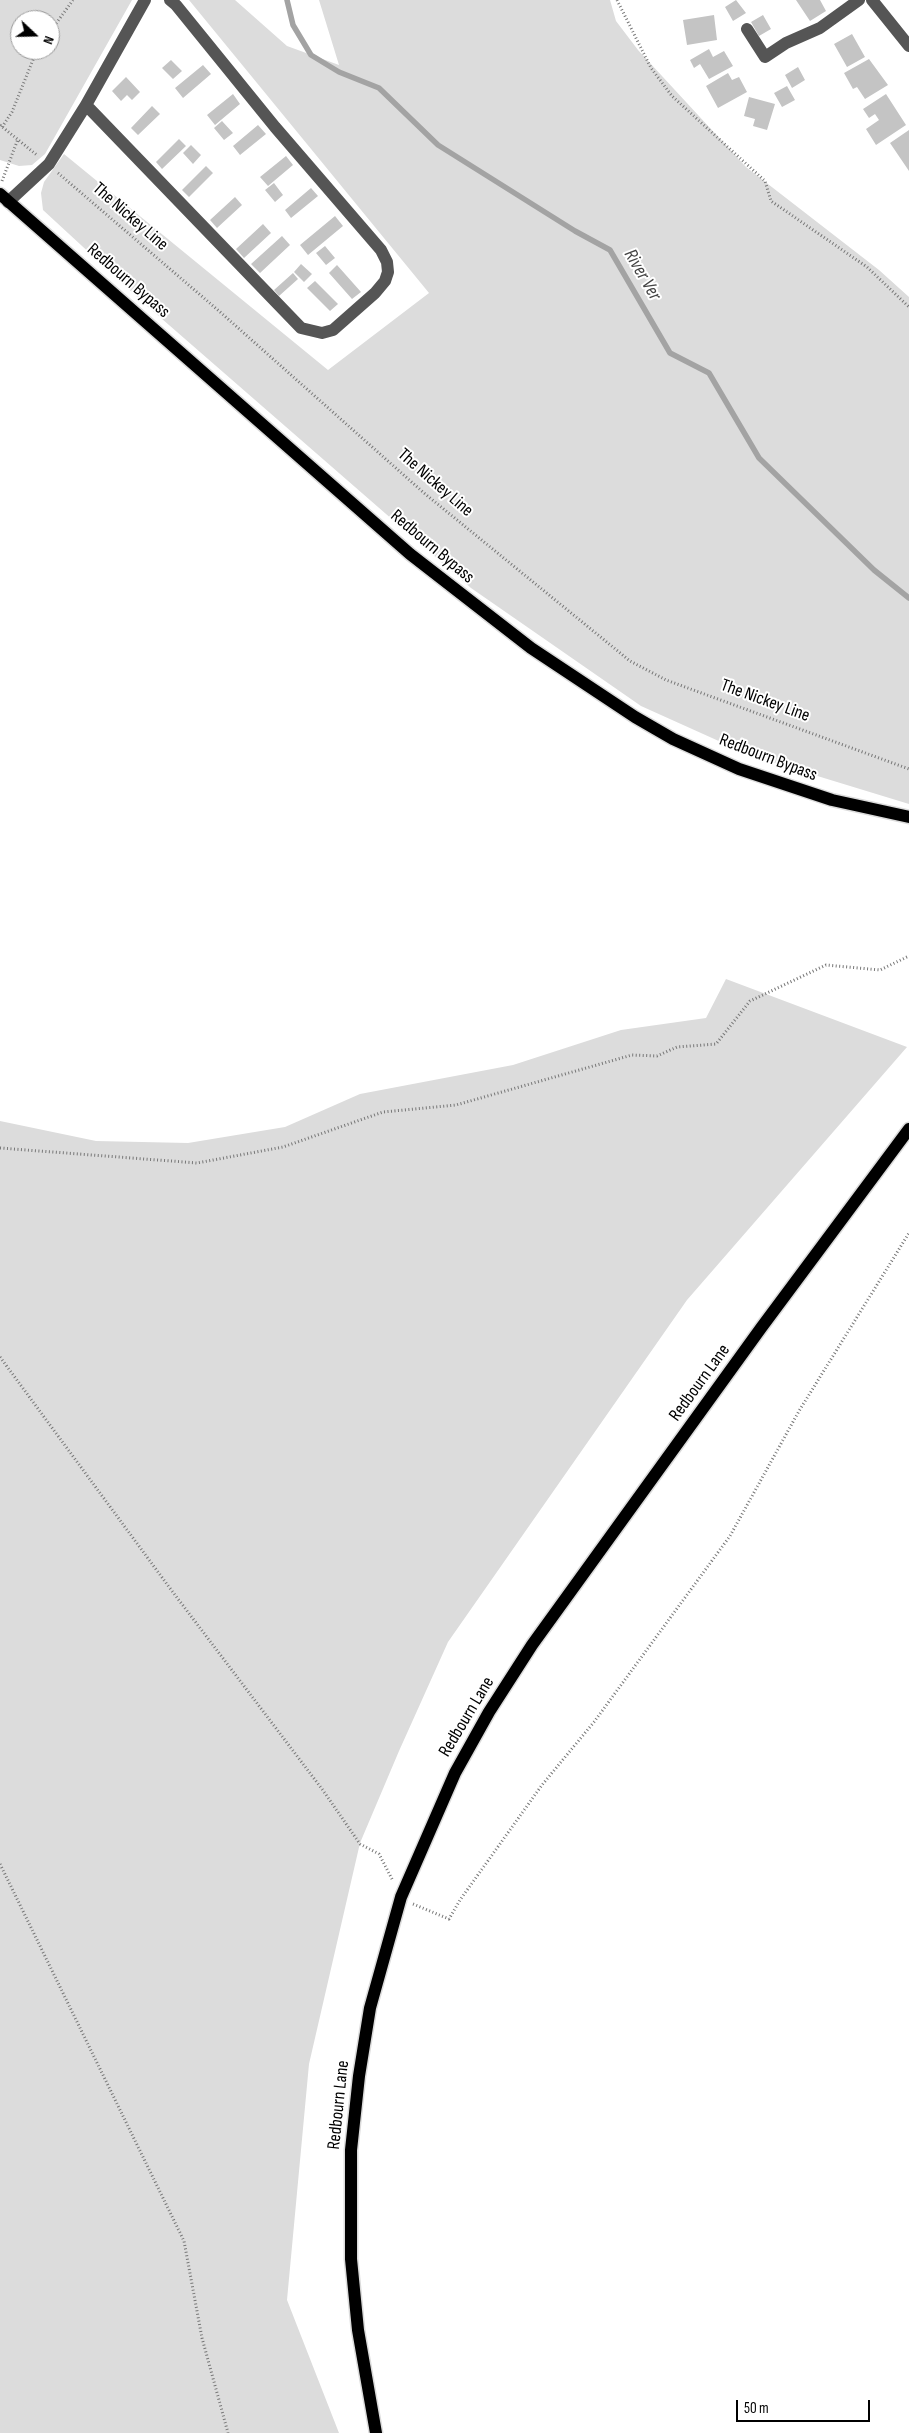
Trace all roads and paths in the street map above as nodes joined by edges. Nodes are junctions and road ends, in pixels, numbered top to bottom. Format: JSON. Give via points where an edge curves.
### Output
{"nodes":[{"id":1,"x":73,"y":0,"type":"edge"},
{"id":2,"x":145,"y":0,"type":"edge"},
{"id":3,"x":170,"y":0,"type":"edge"},
{"id":4,"x":616,"y":0,"type":"edge"},
{"id":5,"x":859,"y":0,"type":"edge"},
{"id":6,"x":872,"y":0,"type":"edge"},
{"id":7,"x":60,"y":18,"type":"edge"},
{"id":8,"x":747,"y":29,"type":"dead end"},
{"id":9,"x":909,"y":46,"type":"edge"},
{"id":10,"x":33,"y":60,"type":"edge"},
{"id":11,"x":86,"y":105,"type":"junction"},
{"id":12,"x":1,"y":126,"type":"edge"},
{"id":13,"x":18,"y":140,"type":"junction"},
{"id":14,"x":49,"y":164,"type":"junction"},
{"id":15,"x":0,"y":186,"type":"edge"},
{"id":16,"x":4,"y":198,"type":"edge"},
{"id":17,"x":909,"y":307,"type":"edge"},
{"id":18,"x":909,"y":769,"type":"edge"},
{"id":19,"x":909,"y":816,"type":"edge"},
{"id":20,"x":909,"y":956,"type":"edge"},
{"id":21,"x":909,"y":1129,"type":"edge"},
{"id":22,"x":0,"y":1148,"type":"edge"},
{"id":23,"x":909,"y":1232,"type":"edge"},
{"id":24,"x":0,"y":1357,"type":"edge"},
{"id":25,"x":0,"y":1864,"type":"edge"},
{"id":26,"x":400,"y":1899,"type":"junction"},
{"id":27,"x":228,"y":2433,"type":"edge"},
{"id":28,"x":376,"y":2433,"type":"edge"}],
"edges":[{"from":1,"to":7,"type":"path"},
{"from":2,"to":11,"type":"street"},
{"from":3,"to":11,"type":"street","via":[[381,250],[388,272],[375,293],[332,330],[322,333],[301,328]]},
{"from":4,"to":17,"type":"path","via":[[651,68],[667,89],[765,181],[771,201],[867,267]]},
{"from":5,"to":8,"type":"street","via":[[820,28],[786,43],[765,57]]},
{"from":6,"to":9,"type":"street"},
{"from":10,"to":12,"type":"path","via":[[12,112]]},
{"from":11,"to":14,"type":"street"},
{"from":12,"to":13,"type":"path","name":"The Nickey Line"},
{"from":13,"to":14,"type":"path","name":"The Nickey Line"},
{"from":13,"to":15,"type":"path"},
{"from":14,"to":16,"type":"street"},
{"from":14,"to":18,"type":"path","name":"The Nickey Line","via":[[424,494],[630,661],[666,680]]},
{"from":16,"to":19,"type":"main road","name":"Redbourn Bypass","via":[[410,554],[555,665],[658,730],[739,769],[832,800]]},
{"from":20,"to":22,"type":"path","via":[[880,970],[826,965],[750,1001],[716,1044],[677,1047],[657,1056],[632,1055],[456,1105],[383,1112],[284,1147],[197,1163]]},
{"from":21,"to":26,"type":"main road","name":"Redbourn Lane","via":[[532,1645],[454,1773]]},
{"from":23,"to":26,"type":"path","via":[[799,1411],[730,1536],[594,1722],[542,1785],[449,1919]]},
{"from":24,"to":26,"type":"path","via":[[360,1844],[379,1854]]},
{"from":25,"to":27,"type":"path","via":[[184,2241],[202,2338]]},
{"from":26,"to":28,"type":"main road","name":"Redbourn Lane","via":[[370,2008],[358,2076],[351,2150],[351,2260],[358,2330]]}]}
